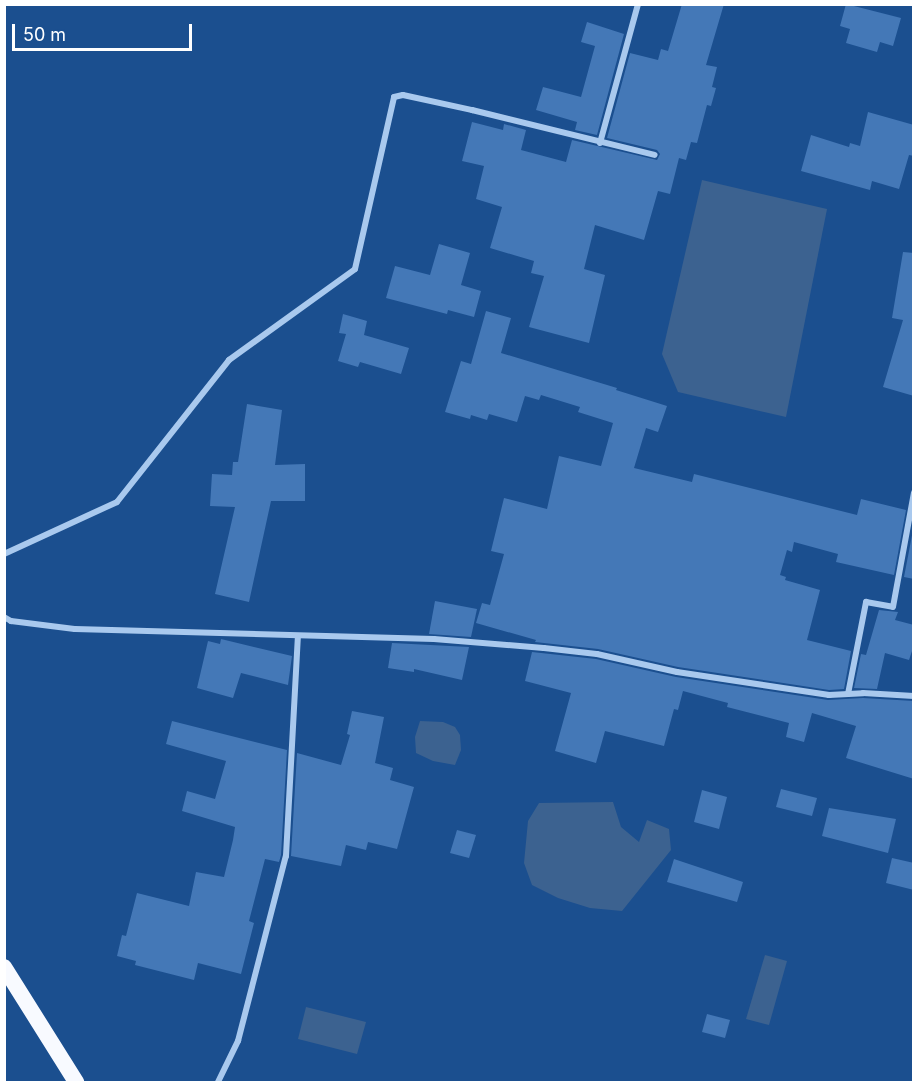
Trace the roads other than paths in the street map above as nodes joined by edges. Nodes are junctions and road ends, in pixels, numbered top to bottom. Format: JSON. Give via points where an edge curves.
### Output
{"nodes":[{"id":1,"x":638,"y":4,"type":"edge"},
{"id":2,"x":600,"y":142,"type":"junction"},
{"id":3,"x":655,"y":155,"type":"dead end"},
{"id":4,"x":914,"y":493,"type":"edge"},
{"id":5,"x":4,"y":554,"type":"edge"},
{"id":6,"x":4,"y":617,"type":"edge"},
{"id":7,"x":298,"y":636,"type":"junction"},
{"id":8,"x":848,"y":694,"type":"junction"},
{"id":9,"x":914,"y":696,"type":"edge"},
{"id":10,"x":4,"y":967,"type":"edge"},
{"id":11,"x":76,"y":1083,"type":"edge"},
{"id":12,"x":218,"y":1083,"type":"edge"}],
"edges":[{"from":1,"to":2,"type":"street"},
{"from":2,"to":3,"type":"street"},
{"from":2,"to":5,"type":"street","via":[[426,100],[394,97],[355,269],[229,360],[117,502]]},
{"from":4,"to":8,"type":"street","via":[[893,607],[866,602]]},
{"from":6,"to":7,"type":"street","via":[[75,629]]},
{"from":7,"to":8,"type":"street","via":[[434,639],[544,648],[597,654],[749,684]]},
{"from":7,"to":12,"type":"street","via":[[286,856],[238,1041]]},
{"from":8,"to":9,"type":"street"},
{"from":10,"to":11,"type":"highway"}]}
